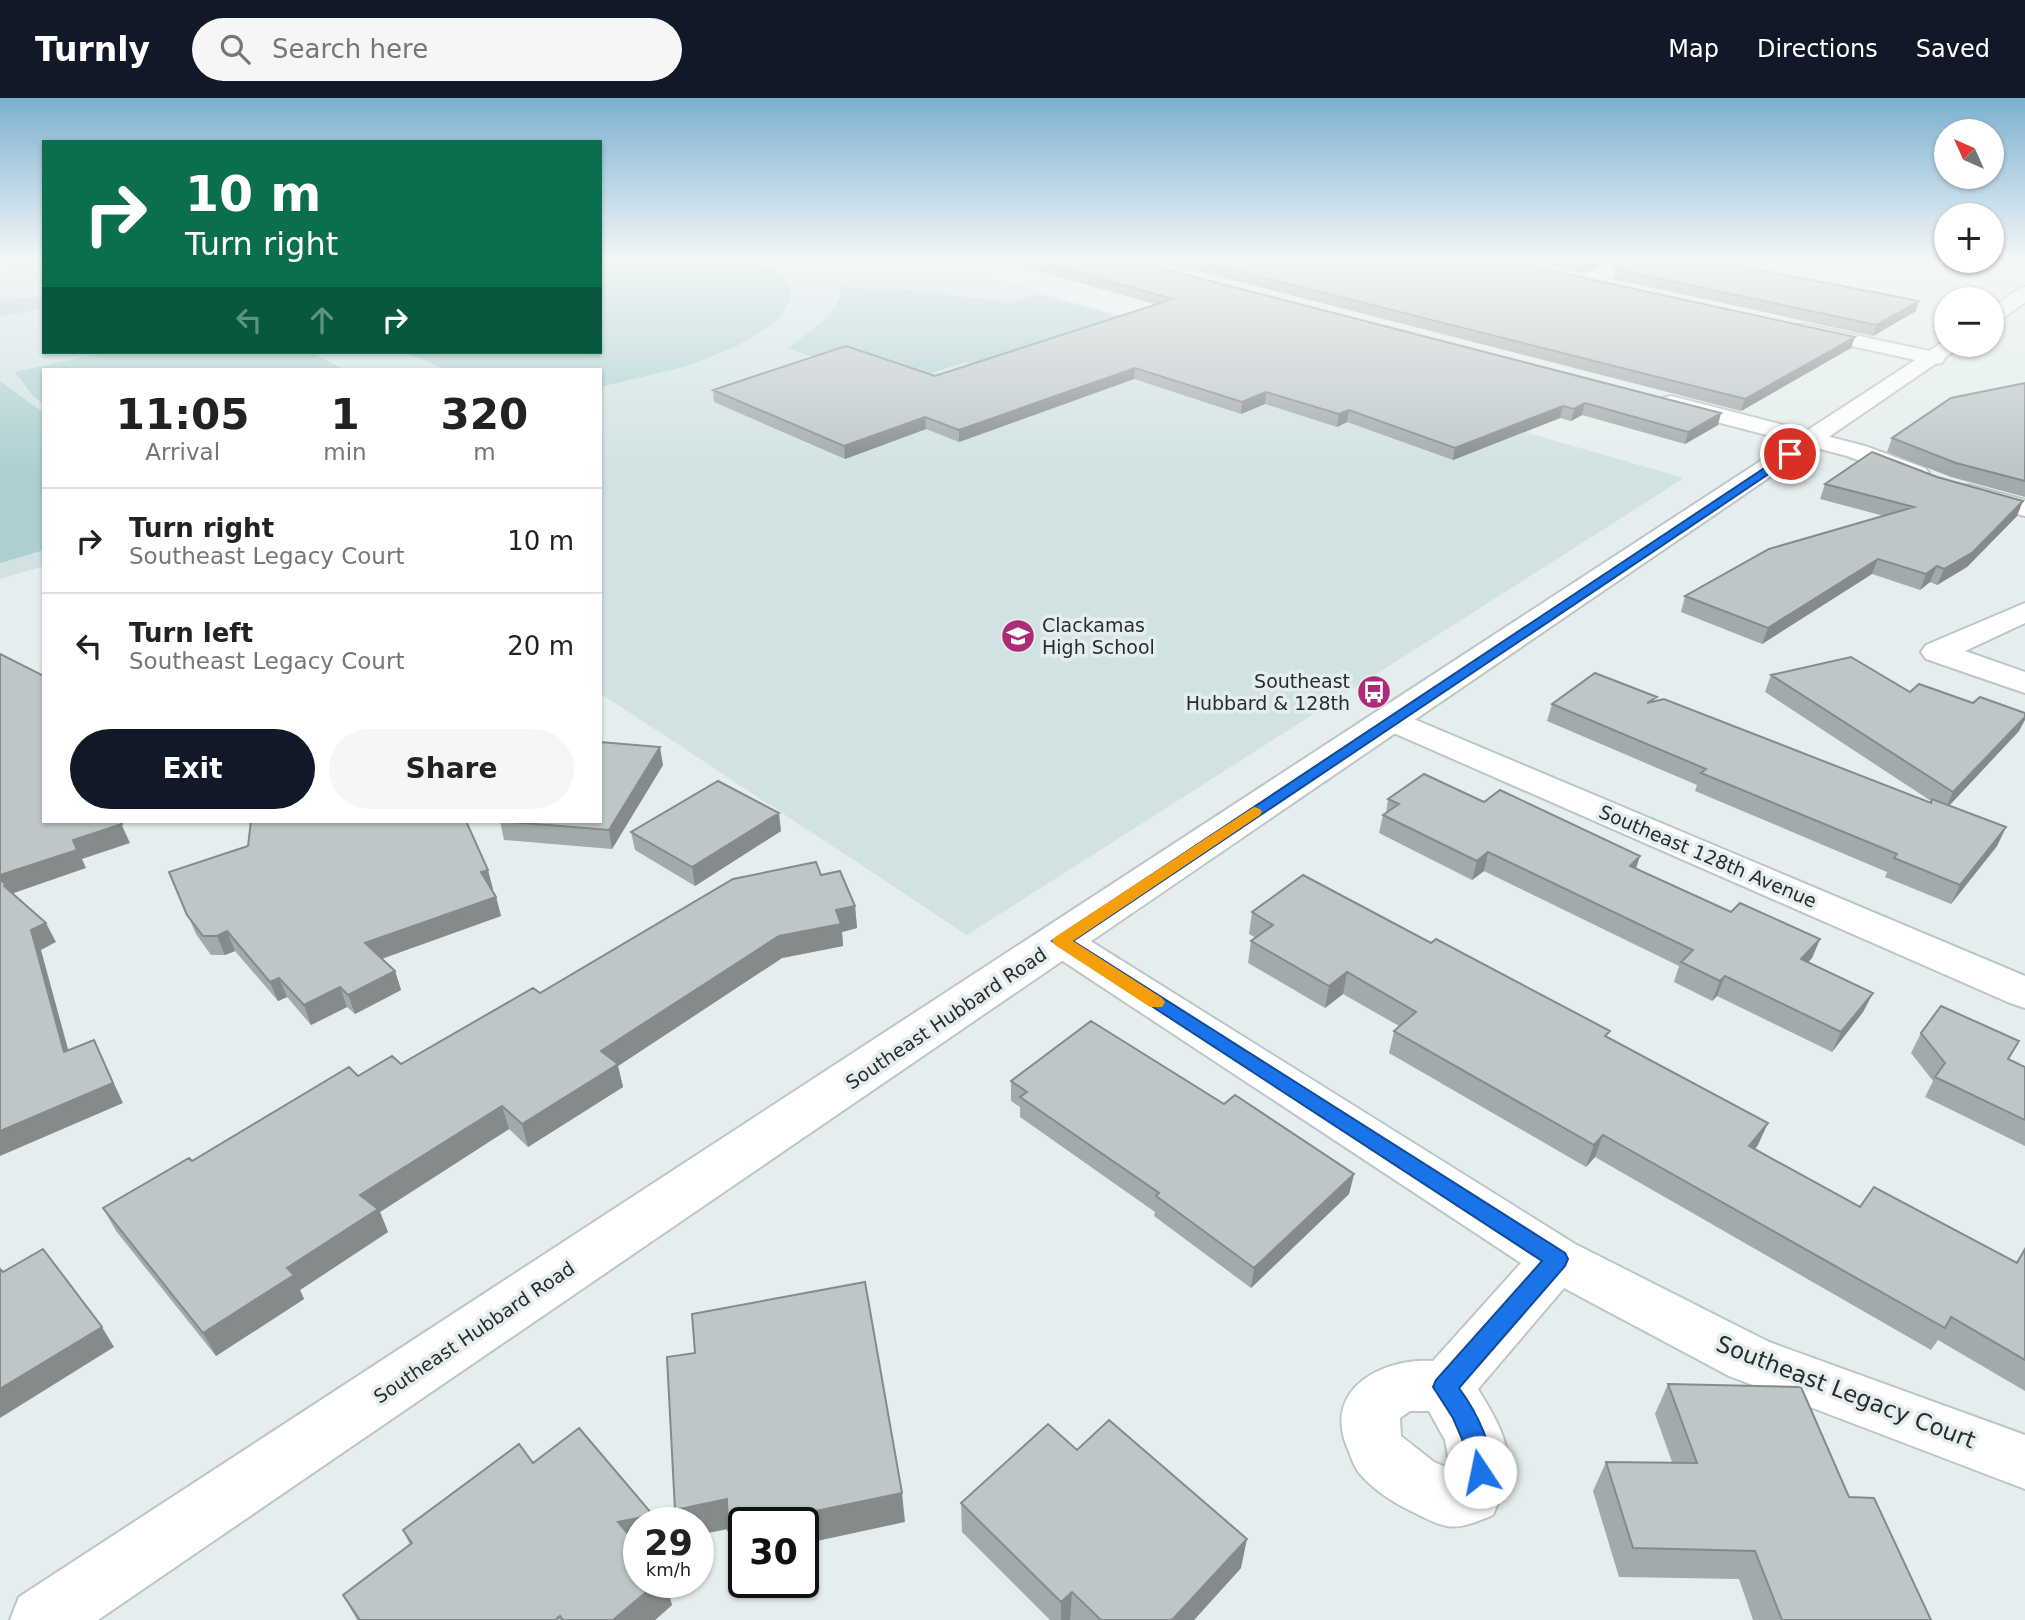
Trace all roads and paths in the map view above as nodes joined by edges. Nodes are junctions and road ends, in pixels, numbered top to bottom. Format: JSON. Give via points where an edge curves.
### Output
{"nodes":[{"id":1,"x":1805,"y":330,"type":"edge"},
{"id":2,"x":1934,"y":358,"type":"joint"},
{"id":3,"x":1646,"y":396,"type":"edge"},
{"id":4,"x":1812,"y":439,"type":"junction"},
{"id":5,"x":2025,"y":508,"type":"edge"},
{"id":6,"x":2025,"y":612,"type":"edge"},
{"id":7,"x":2025,"y":682,"type":"edge"},
{"id":8,"x":1392,"y":720,"type":"junction"},
{"id":9,"x":1061,"y":941,"type":"junction"},
{"id":10,"x":2025,"y":993,"type":"edge"},
{"id":11,"x":1557,"y":1259,"type":"junction"},
{"id":12,"x":1445,"y":1387,"type":"dead end"},
{"id":13,"x":2025,"y":1462,"type":"edge"},
{"id":14,"x":42,"y":1620,"type":"edge"}],
"edges":[{"from":1,"to":2,"type":"main road"},
{"from":2,"to":4,"type":"main road","name":"Southeast Hubbard Road"},
{"from":3,"to":4,"type":"main road"},
{"from":4,"to":5,"type":"main road"},
{"from":4,"to":8,"type":"main road","name":"Southeast Hubbard Road"},
{"from":6,"to":7,"type":"main road","via":[[1937,652]]},
{"from":8,"to":9,"type":"main road","name":"Southeast Hubbard Road"},
{"from":8,"to":10,"type":"main road","name":"Southeast 128th Avenue"},
{"from":9,"to":11,"type":"main road","name":"Southeast Legacy Court"},
{"from":9,"to":14,"type":"main road","name":"Southeast Hubbard Road"},
{"from":11,"to":12,"type":"main road"},
{"from":11,"to":13,"type":"main road","name":"Southeast Legacy Court","via":[[1749,1359]]}]}
